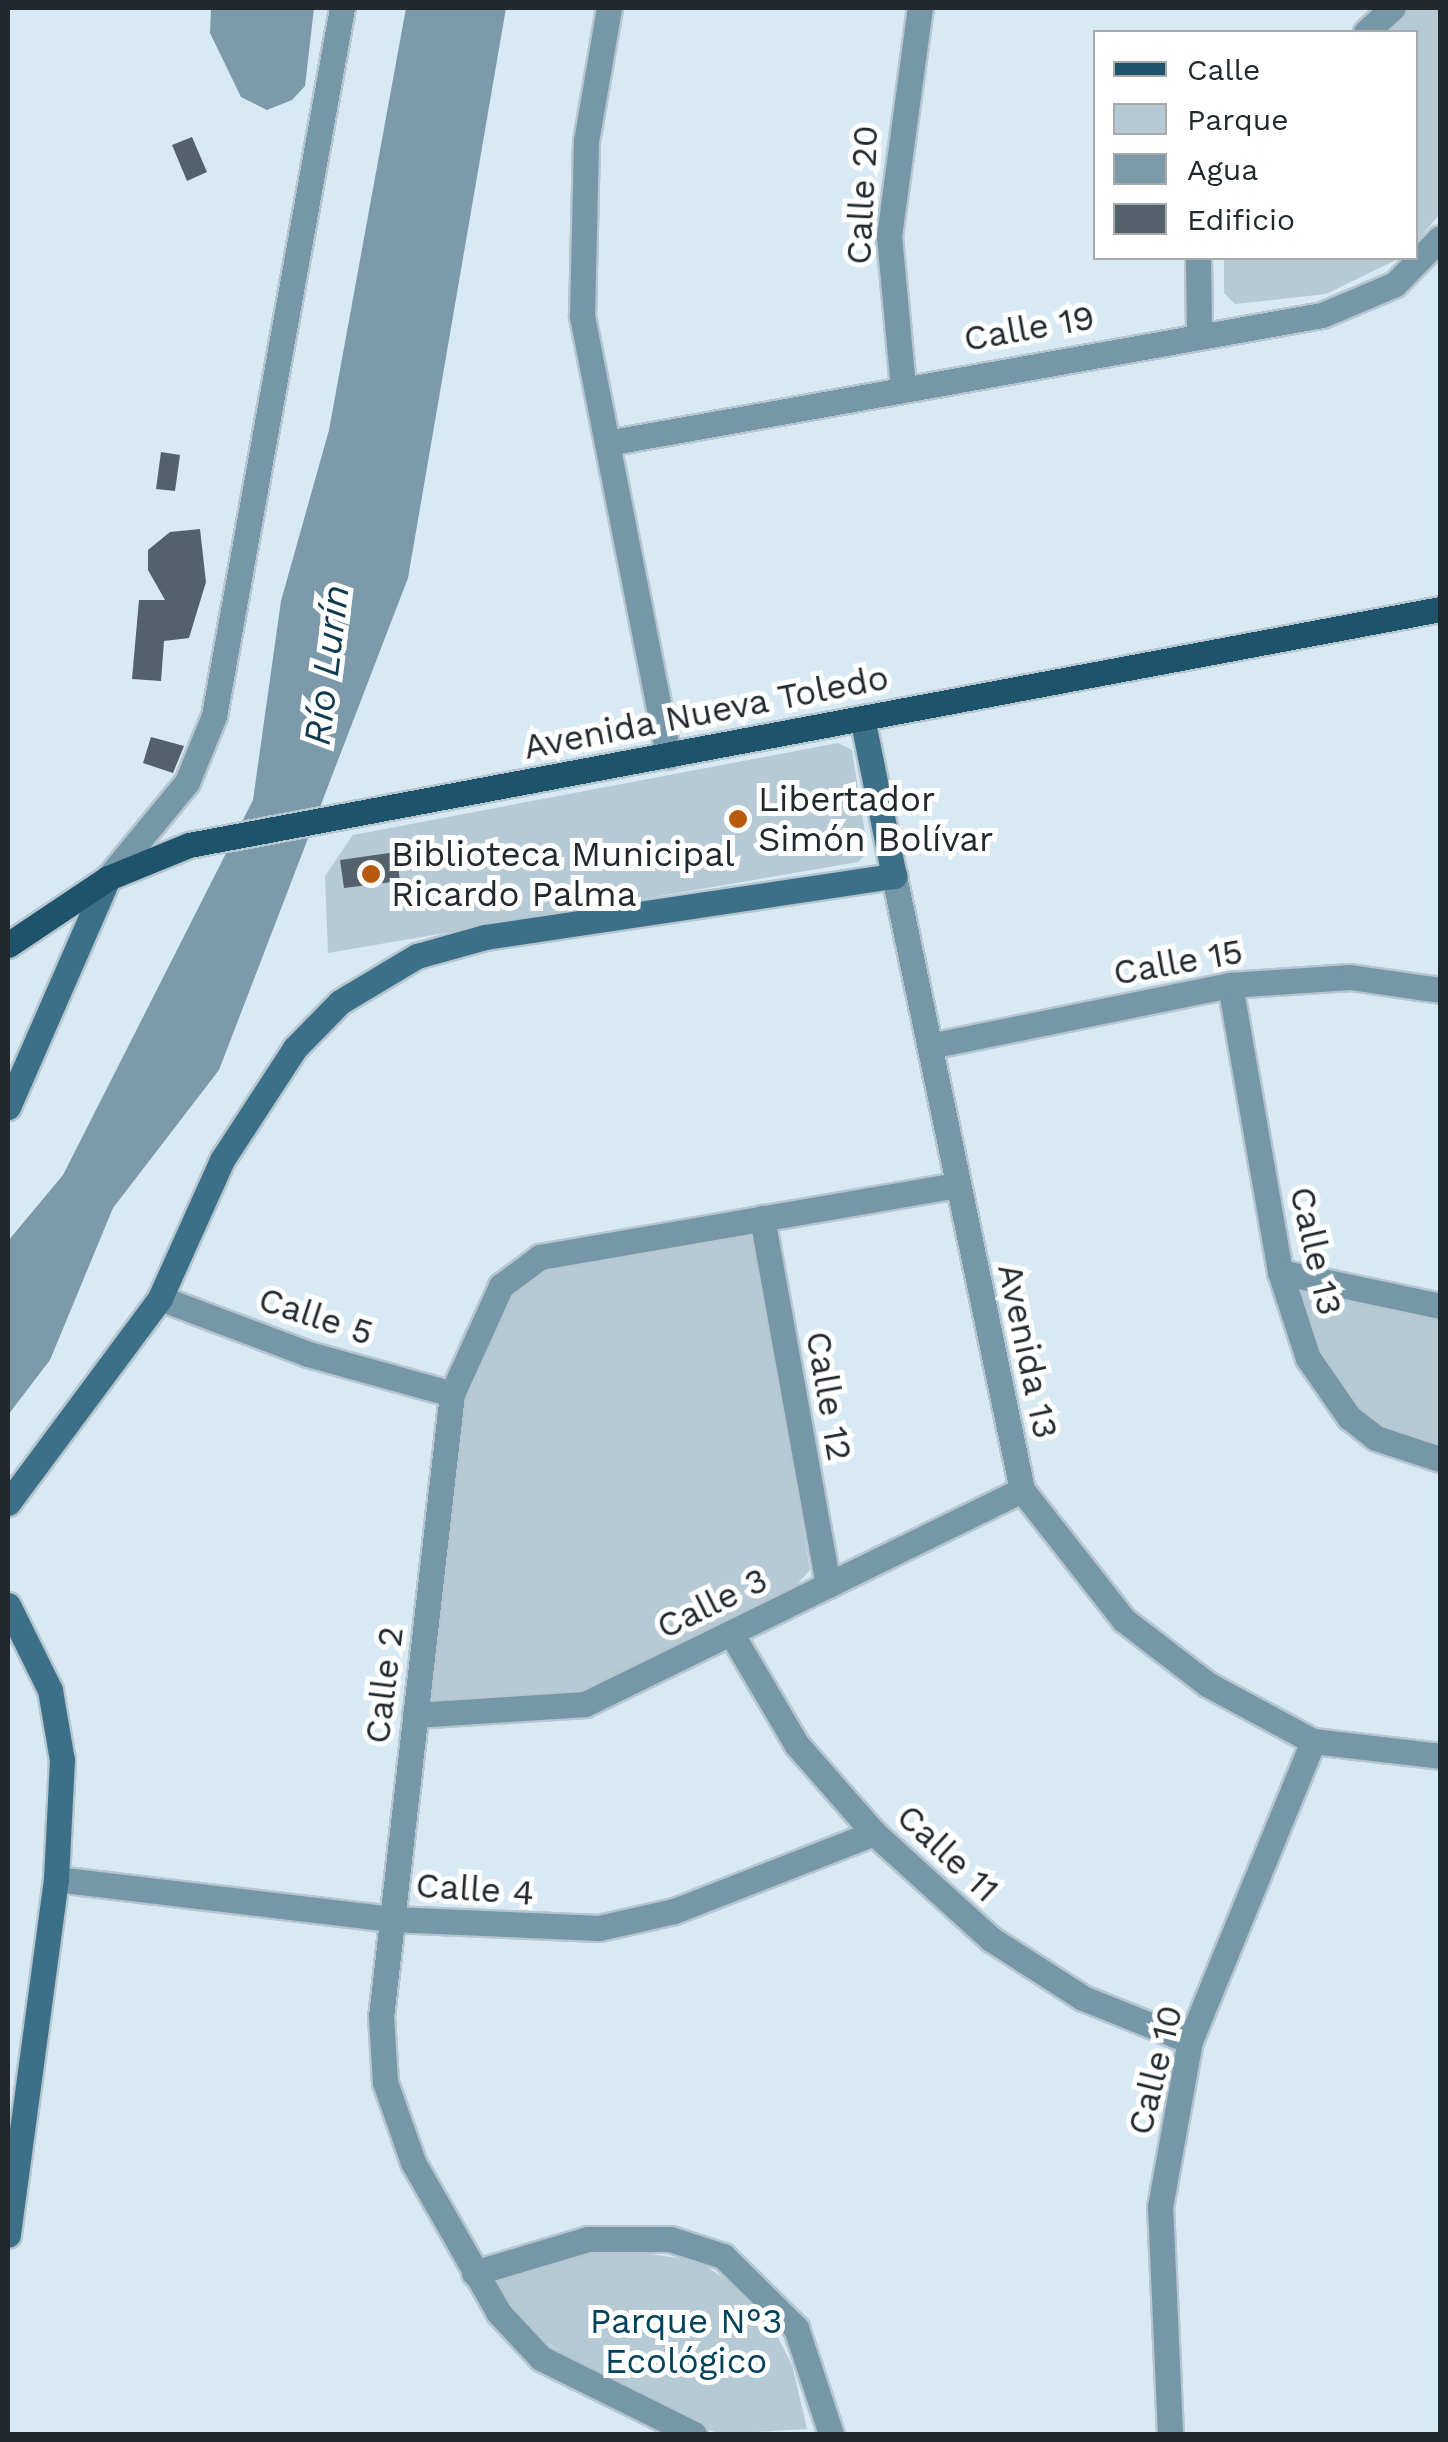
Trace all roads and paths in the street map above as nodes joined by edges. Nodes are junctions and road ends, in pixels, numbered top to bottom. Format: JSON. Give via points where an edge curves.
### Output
{"nodes":[{"id":1,"x":342,"y":8,"type":"edge"},
{"id":2,"x":609,"y":8,"type":"edge"},
{"id":3,"x":920,"y":8,"type":"edge"},
{"id":4,"x":1393,"y":8,"type":"edge"},
{"id":5,"x":1368,"y":30,"type":"edge"},
{"id":6,"x":1440,"y":238,"type":"edge"},
{"id":7,"x":1198,"y":260,"type":"edge"},
{"id":8,"x":1199,"y":333,"type":"junction"},
{"id":9,"x":902,"y":387,"type":"junction"},
{"id":10,"x":607,"y":443,"type":"junction"},
{"id":11,"x":1440,"y":610,"type":"edge"},
{"id":12,"x":862,"y":718,"type":"junction"},
{"id":13,"x":668,"y":756,"type":"junction"},
{"id":14,"x":894,"y":876,"type":"junction"},
{"id":15,"x":108,"y":878,"type":"junction"},
{"id":16,"x":8,"y":945,"type":"edge"},
{"id":17,"x":1230,"y":985,"type":"junction"},
{"id":18,"x":1440,"y":990,"type":"edge"},
{"id":19,"x":930,"y":1046,"type":"junction"},
{"id":20,"x":8,"y":1107,"type":"edge"},
{"id":21,"x":957,"y":1185,"type":"junction"},
{"id":22,"x":762,"y":1218,"type":"junction"},
{"id":23,"x":1280,"y":1272,"type":"junction"},
{"id":24,"x":160,"y":1298,"type":"junction"},
{"id":25,"x":1440,"y":1306,"type":"edge"},
{"id":26,"x":452,"y":1394,"type":"junction"},
{"id":27,"x":1440,"y":1458,"type":"edge"},
{"id":28,"x":1022,"y":1490,"type":"junction"},
{"id":29,"x":8,"y":1503,"type":"edge"},
{"id":30,"x":828,"y":1586,"type":"junction"},
{"id":31,"x":8,"y":1605,"type":"edge"},
{"id":32,"x":732,"y":1633,"type":"junction"},
{"id":33,"x":415,"y":1715,"type":"junction"},
{"id":34,"x":1313,"y":1741,"type":"junction"},
{"id":35,"x":1440,"y":1756,"type":"edge"},
{"id":36,"x":874,"y":1833,"type":"junction"},
{"id":37,"x":56,"y":1879,"type":"junction"},
{"id":38,"x":392,"y":1918,"type":"junction"},
{"id":39,"x":1190,"y":2041,"type":"junction"},
{"id":40,"x":9,"y":2219,"type":"edge"},
{"id":41,"x":474,"y":2274,"type":"junction"},
{"id":42,"x":694,"y":2434,"type":"edge"},
{"id":43,"x":831,"y":2434,"type":"edge"},
{"id":44,"x":1170,"y":2434,"type":"edge"}],
"edges":[{"from":1,"to":15,"type":"street","via":[[214,716],[186,782]]},
{"from":2,"to":10,"type":"street","via":[[586,141],[582,316]]},
{"from":3,"to":9,"type":"street","name":"Calle 20","via":[[889,236]]},
{"from":4,"to":5,"type":"street"},
{"from":6,"to":8,"type":"street","name":"Calle 19","via":[[1395,284],[1322,315]]},
{"from":7,"to":8,"type":"street"},
{"from":8,"to":9,"type":"street","name":"Calle 19"},
{"from":9,"to":10,"type":"street","name":"Calle 19"},
{"from":10,"to":13,"type":"street"},
{"from":11,"to":12,"type":"main road","name":"Avenida Nueva Toledo"},
{"from":12,"to":13,"type":"main road","name":"Avenida Nueva Toledo"},
{"from":12,"to":14,"type":"street","name":"Avenida 13"},
{"from":13,"to":15,"type":"main road","name":"Avenida Nueva Toledo","via":[[189,845]]},
{"from":14,"to":19,"type":"street","name":"Avenida 13"},
{"from":14,"to":24,"type":"street","via":[[486,936],[367,980],[294,1048],[222,1160]]},
{"from":15,"to":16,"type":"main road","name":"Avenida Nueva Toledo"},
{"from":15,"to":20,"type":"street"},
{"from":17,"to":18,"type":"street","name":"Calle 15","via":[[1350,977]]},
{"from":17,"to":19,"type":"street","name":"Calle 15"},
{"from":17,"to":23,"type":"street","name":"Calle 13"},
{"from":19,"to":21,"type":"street","name":"Avenida 13"},
{"from":21,"to":22,"type":"street","name":"Calle 2"},
{"from":21,"to":28,"type":"street","name":"Avenida 13"},
{"from":22,"to":26,"type":"street","name":"Calle 2","via":[[523,1266],[494,1298]]},
{"from":22,"to":30,"type":"street","name":"Calle 12"},
{"from":23,"to":25,"type":"street"},
{"from":23,"to":27,"type":"street","name":"Calle 13","via":[[1308,1358],[1342,1409],[1376,1438]]},
{"from":24,"to":26,"type":"street","name":"Calle 5","via":[[308,1354]]},
{"from":24,"to":29,"type":"street"},
{"from":26,"to":33,"type":"street","name":"Calle 2"},
{"from":28,"to":30,"type":"street","name":"Calle 3"},
{"from":28,"to":34,"type":"street","name":"Avenida 13","via":[[1124,1620],[1206,1684]]},
{"from":30,"to":32,"type":"street","name":"Calle 3"},
{"from":31,"to":37,"type":"street","via":[[50,1690],[62,1760]]},
{"from":32,"to":33,"type":"street","name":"Calle 3","via":[[561,1711]]},
{"from":32,"to":36,"type":"street","name":"Calle 11","via":[[797,1745]]},
{"from":33,"to":38,"type":"street","name":"Calle 2"},
{"from":34,"to":35,"type":"street","name":"Avenida 13"},
{"from":34,"to":39,"type":"street","name":"Calle 10"},
{"from":36,"to":38,"type":"street","name":"Calle 4","via":[[674,1912],[598,1928]]},
{"from":36,"to":39,"type":"street","name":"Calle 11","via":[[991,1940],[1083,1998]]},
{"from":37,"to":38,"type":"street","name":"Calle 4"},
{"from":37,"to":40,"type":"street"},
{"from":38,"to":41,"type":"street","name":"Calle 2","via":[[381,2017],[385,2082],[413,2162]]},
{"from":39,"to":44,"type":"street","name":"Calle 10","via":[[1160,2207]]},
{"from":41,"to":42,"type":"street","name":"Calle 2","via":[[541,2358]]},
{"from":41,"to":43,"type":"street","via":[[588,2240],[670,2239],[723,2256],[796,2328]]}]}
